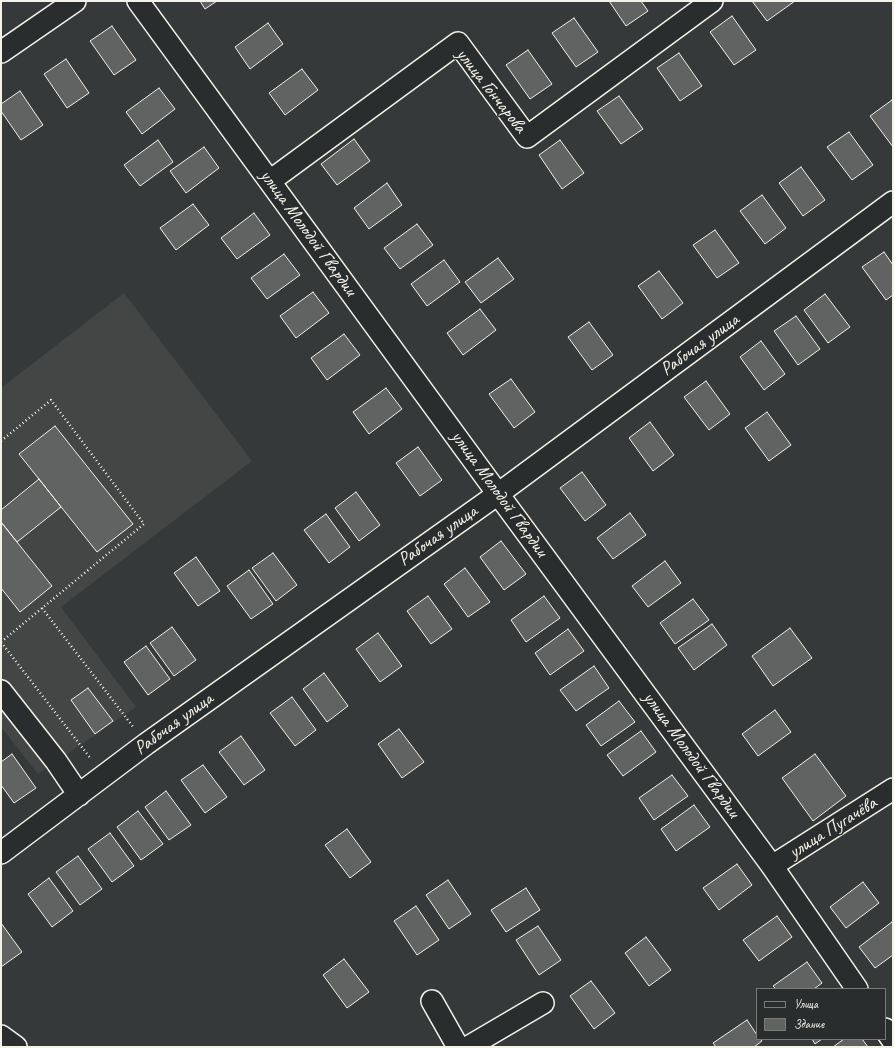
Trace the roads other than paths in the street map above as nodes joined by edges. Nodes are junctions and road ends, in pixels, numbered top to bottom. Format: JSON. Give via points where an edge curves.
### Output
{"nodes":[{"id":1,"x":75,"y":1,"type":"edge"},
{"id":2,"x":138,"y":1,"type":"edge"},
{"id":3,"x":712,"y":1,"type":"edge"},
{"id":4,"x":1,"y":52,"type":"edge"},
{"id":5,"x":270,"y":181,"type":"junction"},
{"id":6,"x":893,"y":202,"type":"edge"},
{"id":7,"x":498,"y":494,"type":"junction"},
{"id":8,"x":1,"y":691,"type":"edge"},
{"id":9,"x":893,"y":789,"type":"edge"},
{"id":10,"x":79,"y":795,"type":"junction"},
{"id":11,"x":1,"y":853,"type":"edge"},
{"id":12,"x":772,"y":866,"type":"junction"},
{"id":13,"x":856,"y":988,"type":"edge"},
{"id":14,"x":432,"y":1001,"type":"dead end"},
{"id":15,"x":543,"y":1003,"type":"dead end"},
{"id":16,"x":886,"y":1030,"type":"edge"},
{"id":17,"x":1,"y":1036,"type":"edge"},
{"id":18,"x":893,"y":1040,"type":"edge"},
{"id":19,"x":16,"y":1047,"type":"edge"},
{"id":20,"x":458,"y":1047,"type":"edge"},
{"id":21,"x":468,"y":1047,"type":"edge"}],
"edges":[{"from":1,"to":4,"type":"street"},
{"from":2,"to":5,"type":"street","name":"улица Молодой Гвардии"},
{"from":3,"to":5,"type":"street","name":"улица Гончарова","via":[[527,137],[458,43]]},
{"from":5,"to":7,"type":"street","name":"улица Молодой Гвардии"},
{"from":6,"to":7,"type":"street","name":"Рабочая улица"},
{"from":7,"to":10,"type":"street","name":"Рабочая улица","via":[[146,744]]},
{"from":7,"to":12,"type":"street","name":"улица Молодой Гвардии"},
{"from":8,"to":10,"type":"street"},
{"from":9,"to":12,"type":"street","name":"улица Пугачёва"},
{"from":10,"to":11,"type":"street","name":"Рабочая улица"},
{"from":12,"to":13,"type":"street","name":"улица Молодой Гвардии"},
{"from":14,"to":20,"type":"street"},
{"from":15,"to":21,"type":"street"},
{"from":16,"to":18,"type":"street"},
{"from":17,"to":19,"type":"street"}]}
